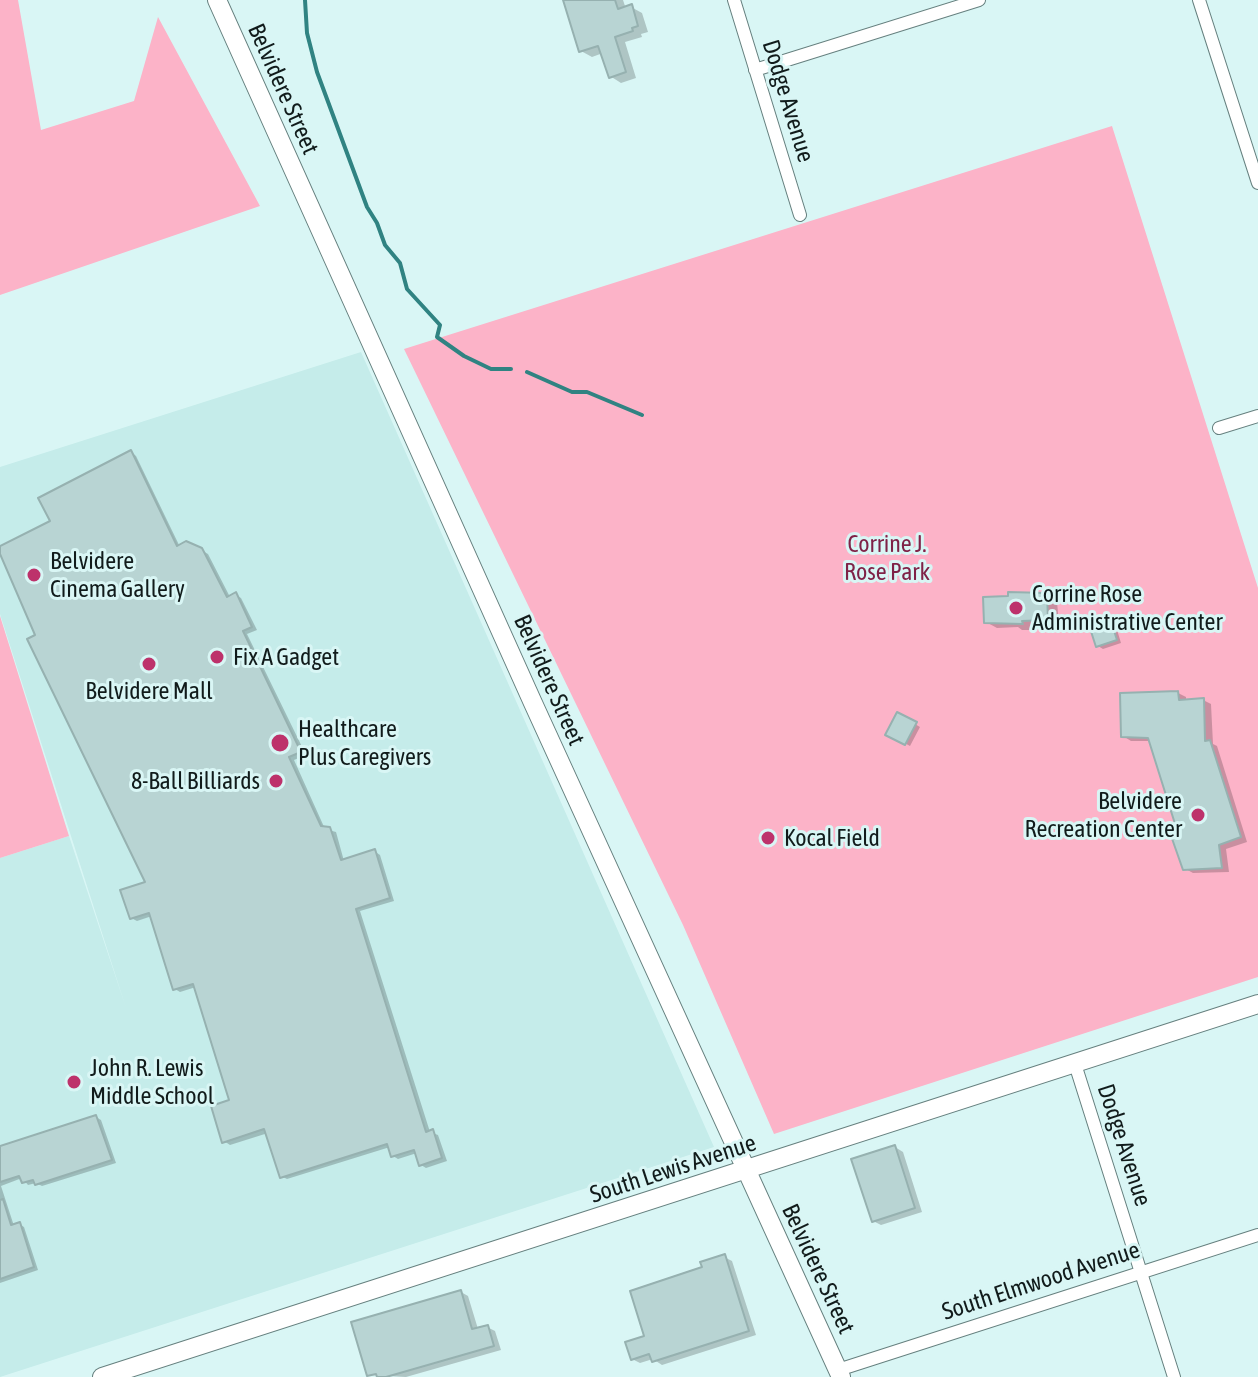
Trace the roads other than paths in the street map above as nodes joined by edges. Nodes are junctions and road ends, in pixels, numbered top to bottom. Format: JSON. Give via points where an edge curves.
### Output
{"nodes":[{"id":1,"x":217,"y":0,"type":"edge"},
{"id":2,"x":734,"y":0,"type":"edge"},
{"id":3,"x":979,"y":0,"type":"edge"},
{"id":4,"x":1199,"y":0,"type":"edge"},
{"id":5,"x":755,"y":70,"type":"junction"},
{"id":6,"x":1258,"y":183,"type":"edge"},
{"id":7,"x":800,"y":215,"type":"dead end"},
{"id":8,"x":1258,"y":416,"type":"edge"},
{"id":9,"x":1219,"y":428,"type":"dead end"},
{"id":10,"x":1258,"y":1004,"type":"edge"},
{"id":11,"x":1075,"y":1064,"type":"junction"},
{"id":12,"x":745,"y":1171,"type":"junction"},
{"id":13,"x":1258,"y":1235,"type":"edge"},
{"id":14,"x":1141,"y":1272,"type":"junction"},
{"id":15,"x":840,"y":1373,"type":"edge"},
{"id":16,"x":102,"y":1377,"type":"edge"},
{"id":17,"x":1174,"y":1377,"type":"edge"}],
"edges":[{"from":1,"to":12,"type":"main road","name":"Belvidere Street"},
{"from":2,"to":5,"type":"street","name":"Dodge Avenue"},
{"from":3,"to":5,"type":"street"},
{"from":4,"to":6,"type":"street"},
{"from":5,"to":7,"type":"street","name":"Dodge Avenue"},
{"from":8,"to":9,"type":"street"},
{"from":10,"to":11,"type":"main road","name":"South Lewis Avenue"},
{"from":11,"to":12,"type":"main road","name":"South Lewis Avenue"},
{"from":11,"to":14,"type":"street","name":"Dodge Avenue"},
{"from":12,"to":15,"type":"main road","name":"Belvidere Street"},
{"from":12,"to":16,"type":"main road","name":"South Lewis Avenue"},
{"from":13,"to":14,"type":"street","name":"South Elmwood Avenue"},
{"from":14,"to":15,"type":"street","name":"South Elmwood Avenue"},
{"from":14,"to":17,"type":"street","name":"Dodge Avenue"}]}
